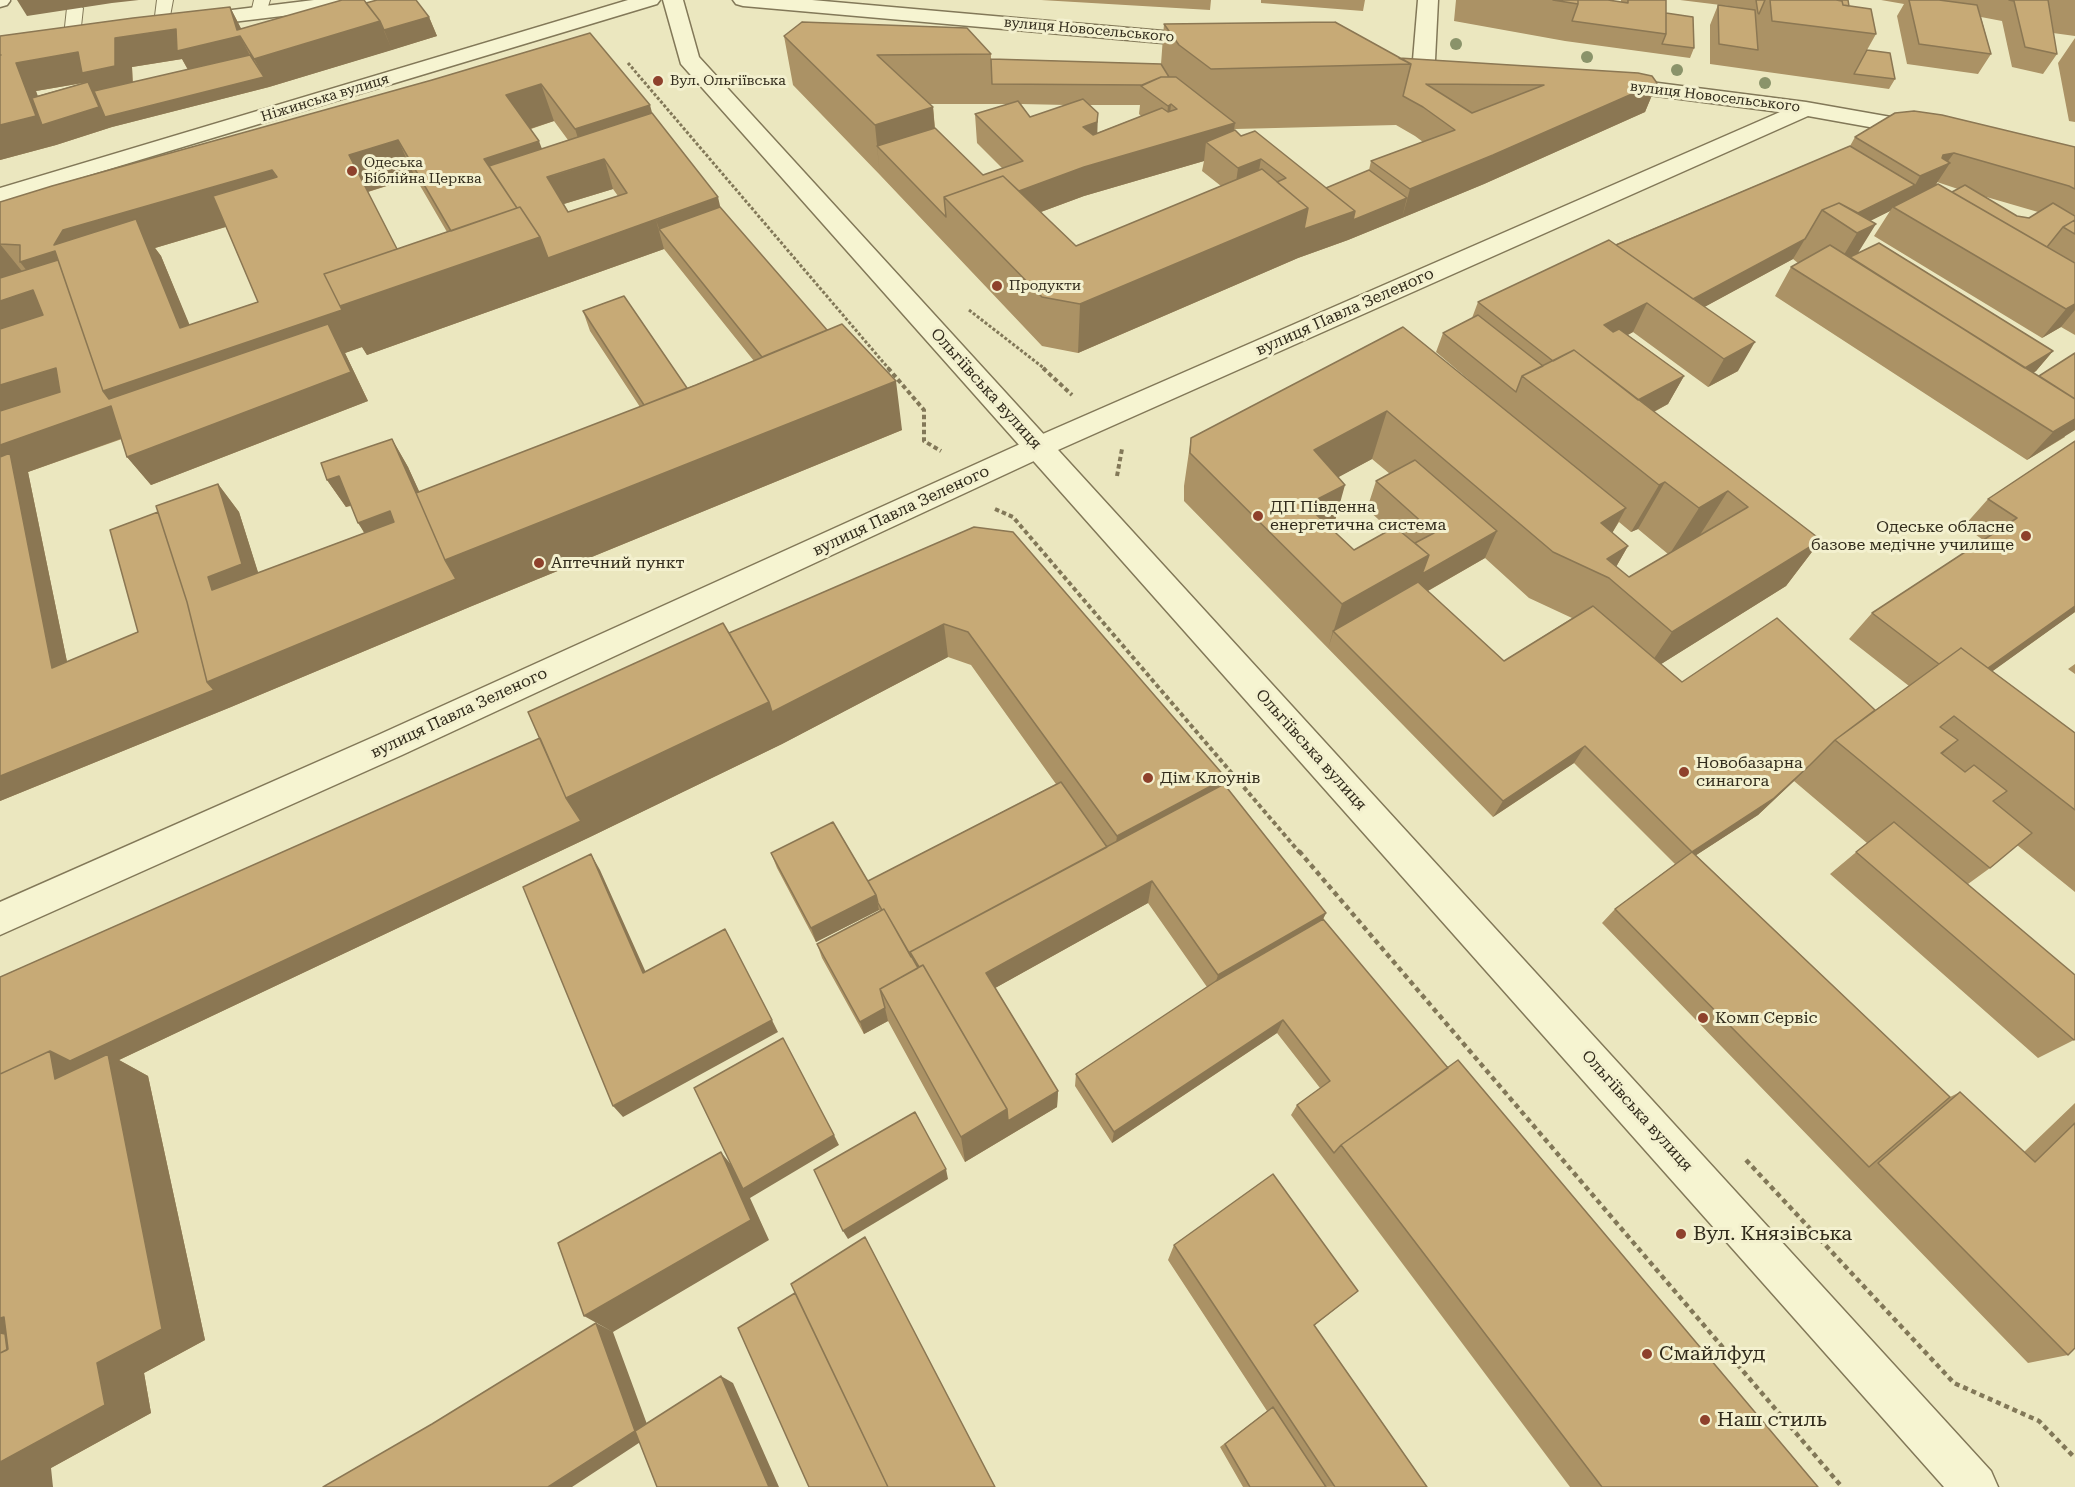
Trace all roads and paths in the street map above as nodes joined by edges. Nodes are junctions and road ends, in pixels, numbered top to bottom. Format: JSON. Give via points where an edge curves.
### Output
{"nodes":[{"id":1,"x":165,"y":0,"type":"edge"},
{"id":2,"x":365,"y":0,"type":"edge"},
{"id":3,"x":650,"y":0,"type":"edge"},
{"id":4,"x":673,"y":0,"type":"edge"},
{"id":5,"x":744,"y":0,"type":"edge"},
{"id":6,"x":1428,"y":0,"type":"edge"},
{"id":7,"x":260,"y":6,"type":"edge"},
{"id":8,"x":75,"y":8,"type":"dead end"},
{"id":9,"x":162,"y":24,"type":"junction"},
{"id":10,"x":141,"y":27,"type":"edge"},
{"id":11,"x":95,"y":33,"type":"edge"},
{"id":12,"x":72,"y":36,"type":"junction"},
{"id":13,"x":51,"y":38,"type":"edge"},
{"id":14,"x":1233,"y":43,"type":"edge"},
{"id":15,"x":1400,"y":58,"type":"edge"},
{"id":16,"x":1424,"y":60,"type":"junction"},
{"id":17,"x":628,"y":63,"type":"dead end"},
{"id":18,"x":1447,"y":63,"type":"edge"},
{"id":19,"x":1587,"y":81,"type":"edge"},
{"id":20,"x":1806,"y":109,"type":"junction"},
{"id":21,"x":1943,"y":133,"type":"edge"},
{"id":22,"x":0,"y":195,"type":"edge"},
{"id":23,"x":968,"y":310,"type":"dead end"},
{"id":24,"x":1097,"y":422,"type":"junction"},
{"id":25,"x":1039,"y":447,"type":"junction"},
{"id":26,"x":969,"y":480,"type":"junction"},
{"id":27,"x":1114,"y":485,"type":"dead end"},
{"id":28,"x":0,"y":920,"type":"edge"},
{"id":29,"x":1742,"y":1156,"type":"dead end"},
{"id":30,"x":2075,"y":1458,"type":"edge"},
{"id":31,"x":1842,"y":1487,"type":"edge"},
{"id":32,"x":1975,"y":1487,"type":"edge"}],
"edges":[{"from":1,"to":9,"type":"lane"},
{"from":2,"to":7,"type":"street"},
{"from":3,"to":22,"type":"street","name":"Ніжинська вулиця"},
{"from":4,"to":25,"type":"street","name":"Ольгіївська вулиця","via":[[689,59]]},
{"from":5,"to":14,"type":"street","name":"вулиця Новосельського"},
{"from":6,"to":16,"type":"street"},
{"from":7,"to":9,"type":"street"},
{"from":8,"to":12,"type":"lane"},
{"from":9,"to":10,"type":"street"},
{"from":11,"to":12,"type":"street"},
{"from":12,"to":13,"type":"street"},
{"from":15,"to":16,"type":"street"},
{"from":16,"to":18,"type":"street"},
{"from":17,"to":26,"type":"path","via":[[924,410],[924,441],[942,452]]},
{"from":19,"to":20,"type":"street","name":"вулиця Новосельського"},
{"from":20,"to":21,"type":"street","name":"вулиця Новосельського"},
{"from":20,"to":24,"type":"street","name":"вулиця Павла Зеленого"},
{"from":23,"to":24,"type":"path","via":[[1059,380]]},
{"from":24,"to":25,"type":"street","name":"вулиця Павла Зеленого"},
{"from":24,"to":27,"type":"path","via":[[1124,451]]},
{"from":25,"to":26,"type":"street","name":"вулиця Павла Зеленого"},
{"from":25,"to":32,"type":"street","name":"Ольгіївська вулиця"},
{"from":26,"to":28,"type":"street","name":"вулиця Павла Зеленого"},
{"from":26,"to":31,"type":"path","via":[[995,508],[1013,517]]},
{"from":29,"to":30,"type":"path","via":[[1954,1383],[2039,1421]]}]}
